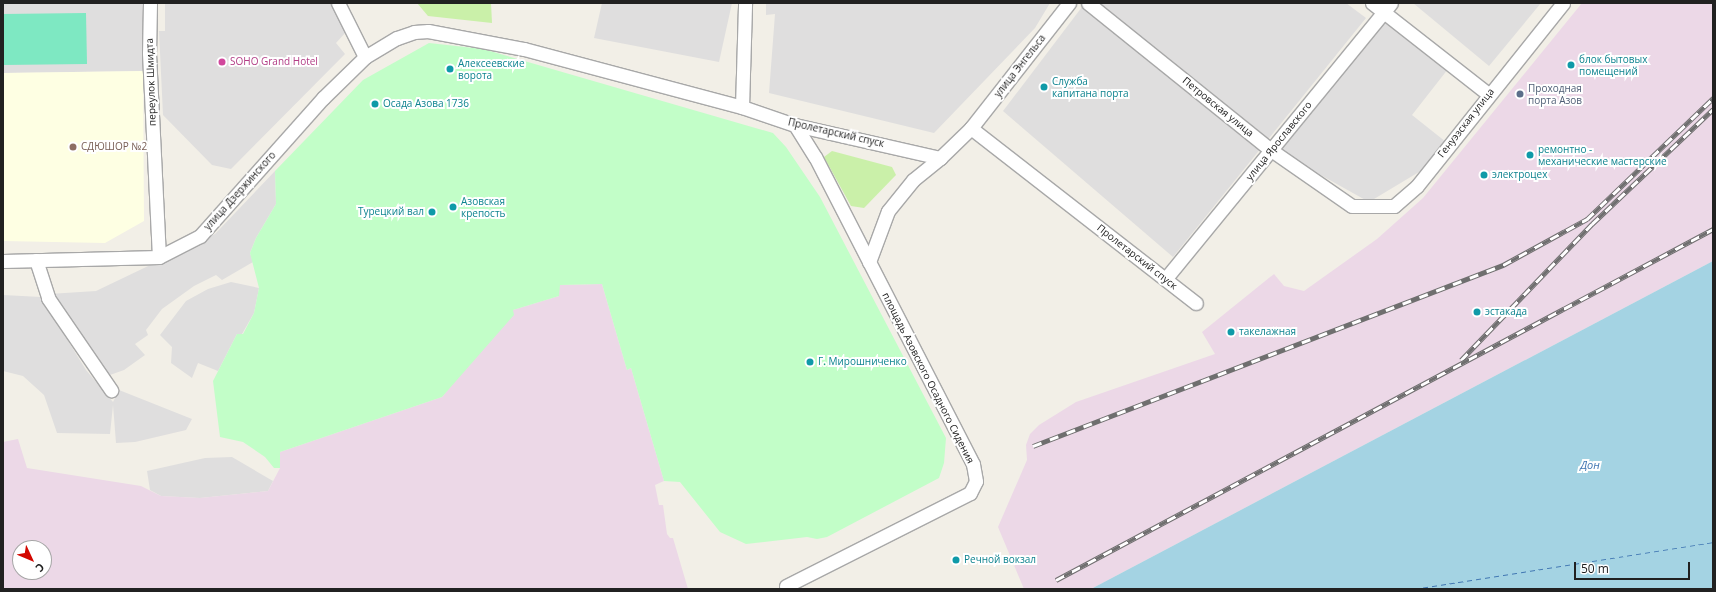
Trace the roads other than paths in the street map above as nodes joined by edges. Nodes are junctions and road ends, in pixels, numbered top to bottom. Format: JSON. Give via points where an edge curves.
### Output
{"nodes":[{"id":1,"x":150,"y":3,"type":"edge"},
{"id":2,"x":338,"y":3,"type":"edge"},
{"id":3,"x":745,"y":3,"type":"edge"},
{"id":4,"x":1069,"y":3,"type":"edge"},
{"id":5,"x":1088,"y":3,"type":"edge"},
{"id":6,"x":1372,"y":3,"type":"edge"},
{"id":7,"x":1563,"y":3,"type":"edge"},
{"id":8,"x":1388,"y":8,"type":"edge"},
{"id":9,"x":414,"y":32,"type":"joint"},
{"id":10,"x":365,"y":57,"type":"junction"},
{"id":11,"x":1488,"y":94,"type":"junction"},
{"id":12,"x":742,"y":107,"type":"junction"},
{"id":13,"x":795,"y":125,"type":"junction"},
{"id":14,"x":971,"y":128,"type":"junction"},
{"id":15,"x":1271,"y":150,"type":"junction"},
{"id":16,"x":940,"y":158,"type":"junction"},
{"id":17,"x":1352,"y":206,"type":"joint"},
{"id":18,"x":159,"y":257,"type":"junction"},
{"id":19,"x":36,"y":260,"type":"junction"},
{"id":20,"x":3,"y":261,"type":"edge"},
{"id":21,"x":869,"y":262,"type":"junction"},
{"id":22,"x":1166,"y":278,"type":"junction"},
{"id":23,"x":1196,"y":304,"type":"dead end"},
{"id":24,"x":111,"y":390,"type":"dead end"},
{"id":25,"x":786,"y":586,"type":"dead end"}],
"edges":[{"from":1,"to":18,"type":"street","name":"переулок Шмидта","via":[[149,53]]},
{"from":2,"to":10,"type":"street"},
{"from":3,"to":12,"type":"street"},
{"from":4,"to":14,"type":"street","name":"улица Энгельса"},
{"from":5,"to":15,"type":"street","name":"Петровская улица"},
{"from":6,"to":8,"type":"street"},
{"from":7,"to":11,"type":"street","name":"Генуэзская улица"},
{"from":8,"to":11,"type":"street"},
{"from":8,"to":15,"type":"street","name":"улица Ярославского"},
{"from":9,"to":10,"type":"street","name":"улица Дзержинского","via":[[396,38]]},
{"from":9,"to":12,"type":"street","name":"Пролетарский спуск","via":[[428,31],[524,49]]},
{"from":10,"to":18,"type":"street","name":"улица Дзержинского","via":[[323,98],[200,236]]},
{"from":11,"to":17,"type":"street","name":"Генуэзская улица","via":[[1417,186],[1394,206]]},
{"from":12,"to":13,"type":"street","name":"Пролетарский спуск"},
{"from":13,"to":16,"type":"street","name":"Пролетарский спуск"},
{"from":13,"to":21,"type":"street","name":"площадь Азовского Осадного Сидения"},
{"from":14,"to":16,"type":"street"},
{"from":14,"to":22,"type":"street","name":"Пролетарский спуск"},
{"from":15,"to":17,"type":"street","name":"Петровская улица"},
{"from":15,"to":22,"type":"street","name":"улица Ярославского"},
{"from":16,"to":21,"type":"street","via":[[913,180],[888,211]]},
{"from":18,"to":19,"type":"street","name":"улица Дзержинского"},
{"from":19,"to":20,"type":"street","name":"улица Дзержинского"},
{"from":19,"to":24,"type":"street","via":[[48,298]]},
{"from":21,"to":25,"type":"street","name":"площадь Азовского Осадного Сидения","via":[[973,464],[976,481],[970,493]]},
{"from":22,"to":23,"type":"street","name":"Пролетарский спуск"}]}
